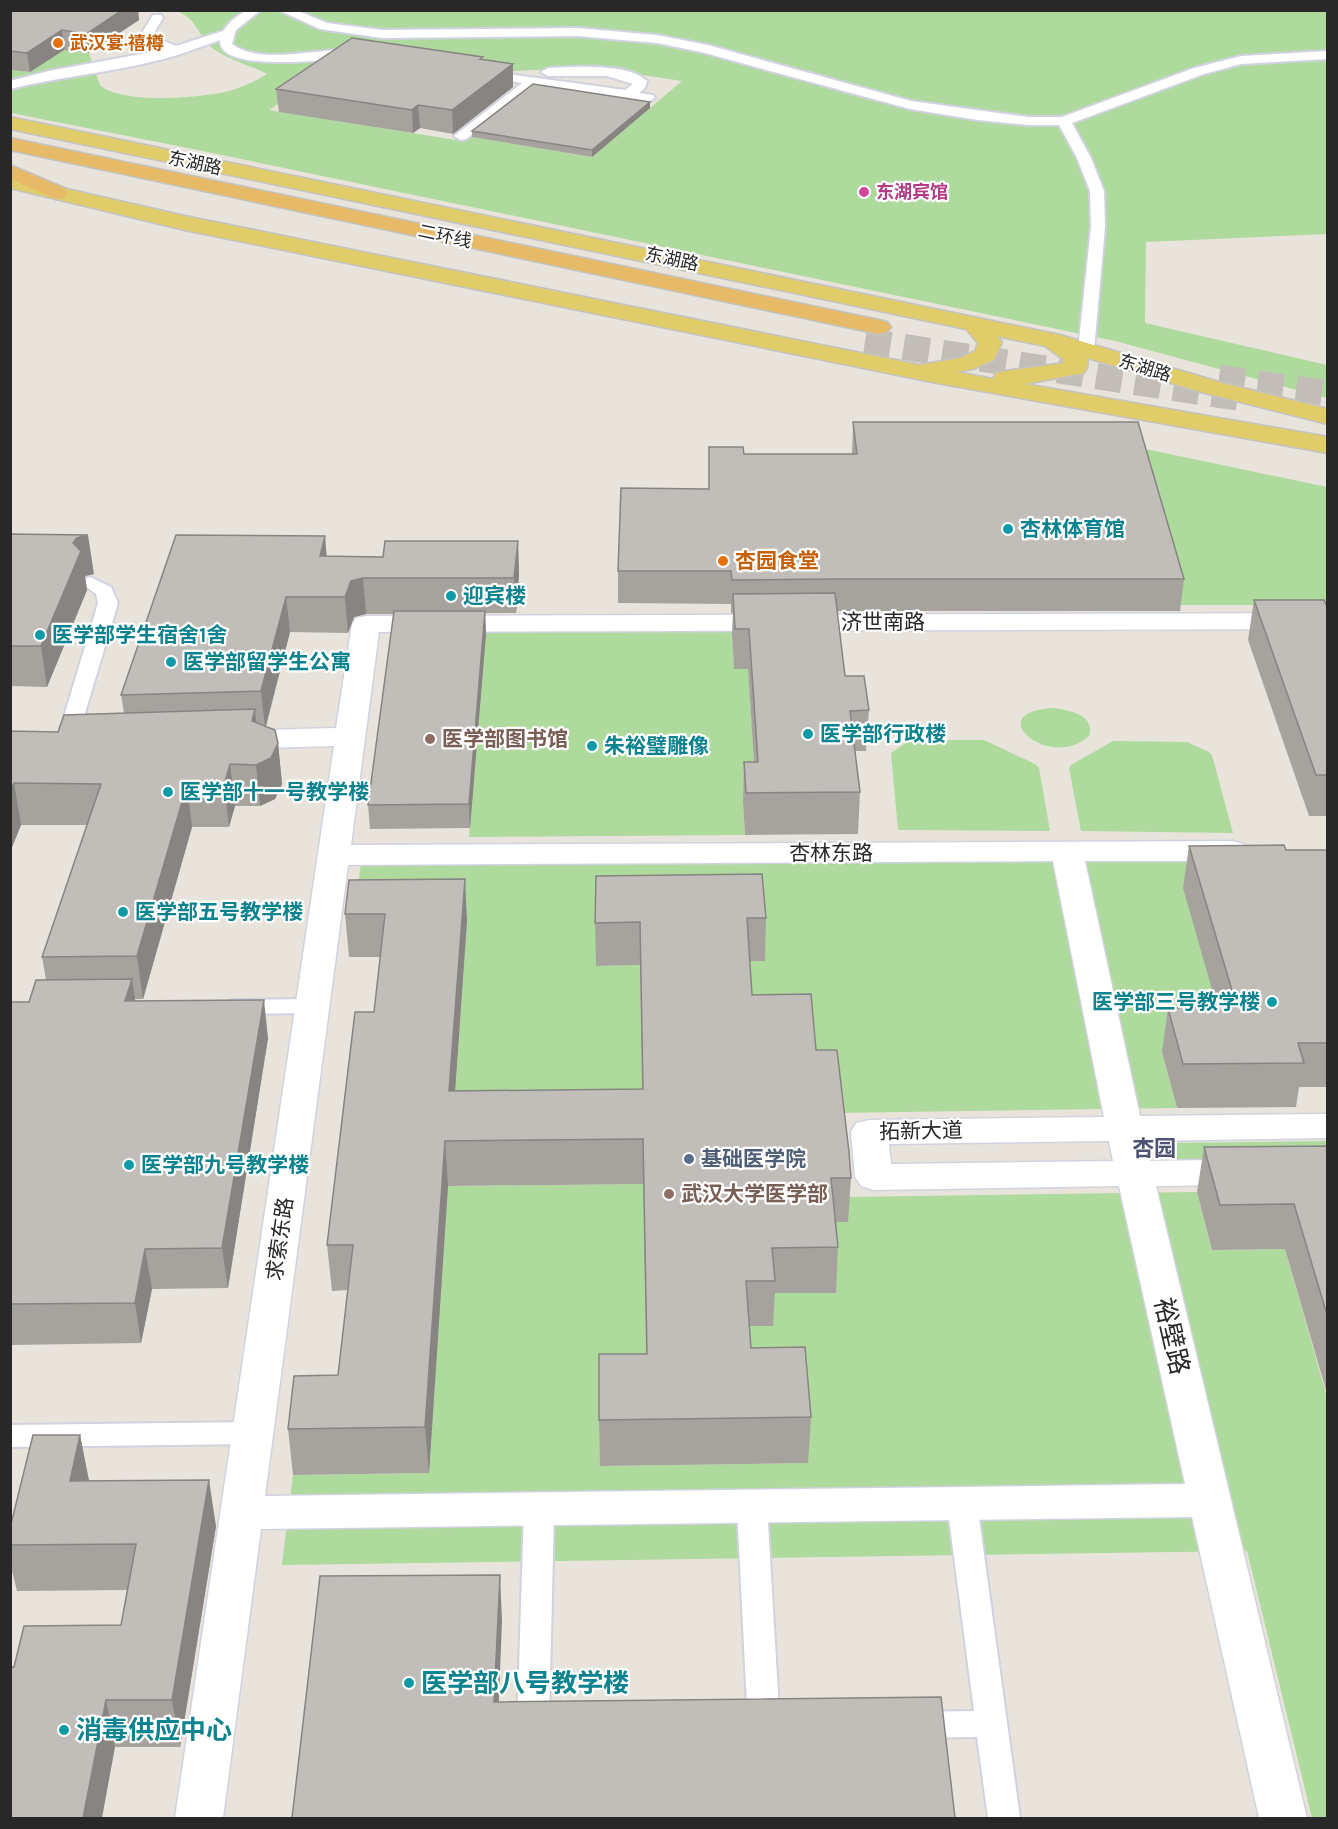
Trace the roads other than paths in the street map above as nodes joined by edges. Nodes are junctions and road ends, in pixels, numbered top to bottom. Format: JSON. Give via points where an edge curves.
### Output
{"nodes":[{"id":1,"x":255,"y":10,"type":"edge"},
{"id":2,"x":284,"y":10,"type":"edge"},
{"id":3,"x":158,"y":18,"type":"dead end"},
{"id":4,"x":227,"y":34,"type":"junction"},
{"id":5,"x":177,"y":52,"type":"junction"},
{"id":6,"x":364,"y":55,"type":"edge"},
{"id":7,"x":1328,"y":55,"type":"edge"},
{"id":8,"x":470,"y":71,"type":"edge"},
{"id":9,"x":516,"y":78,"type":"junction"},
{"id":10,"x":533,"y":81,"type":"junction"},
{"id":11,"x":10,"y":85,"type":"edge"},
{"id":12,"x":627,"y":95,"type":"junction"},
{"id":13,"x":648,"y":98,"type":"dead end"},
{"id":14,"x":1064,"y":121,"type":"junction"},
{"id":15,"x":13,"y":129,"type":"edge"},
{"id":16,"x":461,"y":136,"type":"edge"},
{"id":17,"x":10,"y":159,"type":"edge"},
{"id":18,"x":10,"y":171,"type":"edge"},
{"id":19,"x":10,"y":182,"type":"edge"},
{"id":20,"x":56,"y":193,"type":"junction"},
{"id":21,"x":973,"y":323,"type":"junction"},
{"id":22,"x":869,"y":343,"type":"junction"},
{"id":23,"x":1080,"y":359,"type":"junction"},
{"id":24,"x":937,"y":376,"type":"junction"},
{"id":25,"x":1204,"y":386,"type":"junction"},
{"id":26,"x":1143,"y":413,"type":"junction"},
{"id":27,"x":1328,"y":417,"type":"edge"},
{"id":28,"x":1222,"y":428,"type":"junction"},
{"id":29,"x":1328,"y":445,"type":"edge"},
{"id":30,"x":90,"y":583,"type":"edge"},
{"id":31,"x":1328,"y":621,"type":"edge"},
{"id":32,"x":366,"y":624,"type":"joint"},
{"id":33,"x":350,"y":736,"type":"junction"},
{"id":34,"x":208,"y":741,"type":"edge"},
{"id":35,"x":66,"y":745,"type":"edge"},
{"id":36,"x":1259,"y":851,"type":"edge"},
{"id":37,"x":1067,"y":852,"type":"junction"},
{"id":38,"x":334,"y":855,"type":"junction"},
{"id":39,"x":313,"y":1006,"type":"junction"},
{"id":40,"x":208,"y":1007,"type":"edge"},
{"id":41,"x":1328,"y":1126,"type":"edge"},
{"id":42,"x":1125,"y":1128,"type":"junction"},
{"id":43,"x":1328,"y":1171,"type":"edge"},
{"id":44,"x":1135,"y":1173,"type":"junction"},
{"id":45,"x":252,"y":1433,"type":"junction"},
{"id":46,"x":10,"y":1436,"type":"edge"},
{"id":47,"x":1210,"y":1500,"type":"junction"},
{"id":48,"x":962,"y":1503,"type":"junction"},
{"id":49,"x":752,"y":1506,"type":"junction"},
{"id":50,"x":539,"y":1509,"type":"junction"},
{"id":51,"x":241,"y":1513,"type":"junction"},
{"id":52,"x":992,"y":1724,"type":"junction"},
{"id":53,"x":884,"y":1726,"type":"edge"},
{"id":54,"x":764,"y":1727,"type":"edge"},
{"id":55,"x":568,"y":1730,"type":"edge"},
{"id":56,"x":199,"y":1818,"type":"edge"},
{"id":57,"x":1004,"y":1818,"type":"edge"},
{"id":58,"x":1283,"y":1818,"type":"edge"}],
"edges":[{"from":1,"to":4,"type":"lane"},
{"from":2,"to":14,"type":"lane","via":[[324,26],[373,33],[577,32],[657,39],[910,105],[1003,119]]},
{"from":3,"to":5,"type":"lane","via":[[149,31],[151,40]]},
{"from":4,"to":5,"type":"lane"},
{"from":4,"to":6,"type":"lane","via":[[228,48],[245,56]]},
{"from":5,"to":11,"type":"lane"},
{"from":7,"to":14,"type":"lane","via":[[1266,57],[1219,65]]},
{"from":8,"to":9,"type":"lane"},
{"from":9,"to":10,"type":"lane"},
{"from":9,"to":12,"type":"lane","via":[[578,71],[640,81]]},
{"from":10,"to":12,"type":"lane"},
{"from":10,"to":16,"type":"lane"},
{"from":12,"to":13,"type":"lane"},
{"from":14,"to":23,"type":"lane","via":[[1096,191],[1098,227]]},
{"from":15,"to":21,"type":"main road","name":"东湖路"},
{"from":15,"to":22,"type":"highway","name":"二环线"},
{"from":17,"to":22,"type":"highway","name":"二环线"},
{"from":18,"to":20,"type":"highway"},
{"from":19,"to":20,"type":"main road","name":"东湖路"},
{"from":20,"to":22,"type":"main road","name":"东湖路","via":[[185,223]]},
{"from":21,"to":22,"type":"main road","via":[[990,342],[986,355],[934,370]]},
{"from":21,"to":23,"type":"main road","name":"东湖路","via":[[1051,340]]},
{"from":22,"to":24,"type":"main road","name":"东湖路"},
{"from":23,"to":24,"type":"main road","via":[[1018,378]]},
{"from":23,"to":25,"type":"main road","name":"东湖路","via":[[1119,360]]},
{"from":23,"to":26,"type":"main road","via":[[1085,381]]},
{"from":24,"to":26,"type":"main road","name":"东湖路"},
{"from":25,"to":27,"type":"main road","name":"东湖路"},
{"from":25,"to":28,"type":"main road","via":[[1169,385],[1157,391],[1155,398],[1161,406]]},
{"from":26,"to":28,"type":"main road","name":"东湖路"},
{"from":28,"to":29,"type":"main road","name":"东湖路"},
{"from":30,"to":35,"type":"lane","via":[[104,591],[108,603]]},
{"from":31,"to":32,"type":"street","name":"济世南路"},
{"from":32,"to":33,"type":"street","name":"求索东路"},
{"from":33,"to":34,"type":"street"},
{"from":33,"to":38,"type":"street","name":"求索东路"},
{"from":36,"to":37,"type":"street","name":"杏林东路"},
{"from":37,"to":38,"type":"street","name":"杏林东路"},
{"from":37,"to":42,"type":"street","name":"裕壁路"},
{"from":38,"to":39,"type":"street","name":"求索东路"},
{"from":39,"to":40,"type":"lane"},
{"from":39,"to":45,"type":"street","name":"求索东路"},
{"from":41,"to":42,"type":"street","name":"拓新大道"},
{"from":42,"to":44,"type":"street","name":"裕壁路"},
{"from":42,"to":44,"type":"street","name":"拓新大道","via":[[869,1132],[874,1177]]},
{"from":43,"to":44,"type":"street","name":"拓新大道"},
{"from":44,"to":47,"type":"street","name":"裕壁路"},
{"from":45,"to":46,"type":"lane"},
{"from":45,"to":51,"type":"street","name":"求索东路"},
{"from":47,"to":48,"type":"street"},
{"from":47,"to":58,"type":"street","name":"裕壁路"},
{"from":48,"to":49,"type":"street"},
{"from":48,"to":52,"type":"lane"},
{"from":49,"to":50,"type":"street"},
{"from":49,"to":54,"type":"lane"},
{"from":50,"to":51,"type":"street"},
{"from":50,"to":55,"type":"lane","via":[[533,1731]]},
{"from":51,"to":56,"type":"street","name":"求索东路"},
{"from":52,"to":53,"type":"lane"},
{"from":52,"to":57,"type":"lane"}]}
